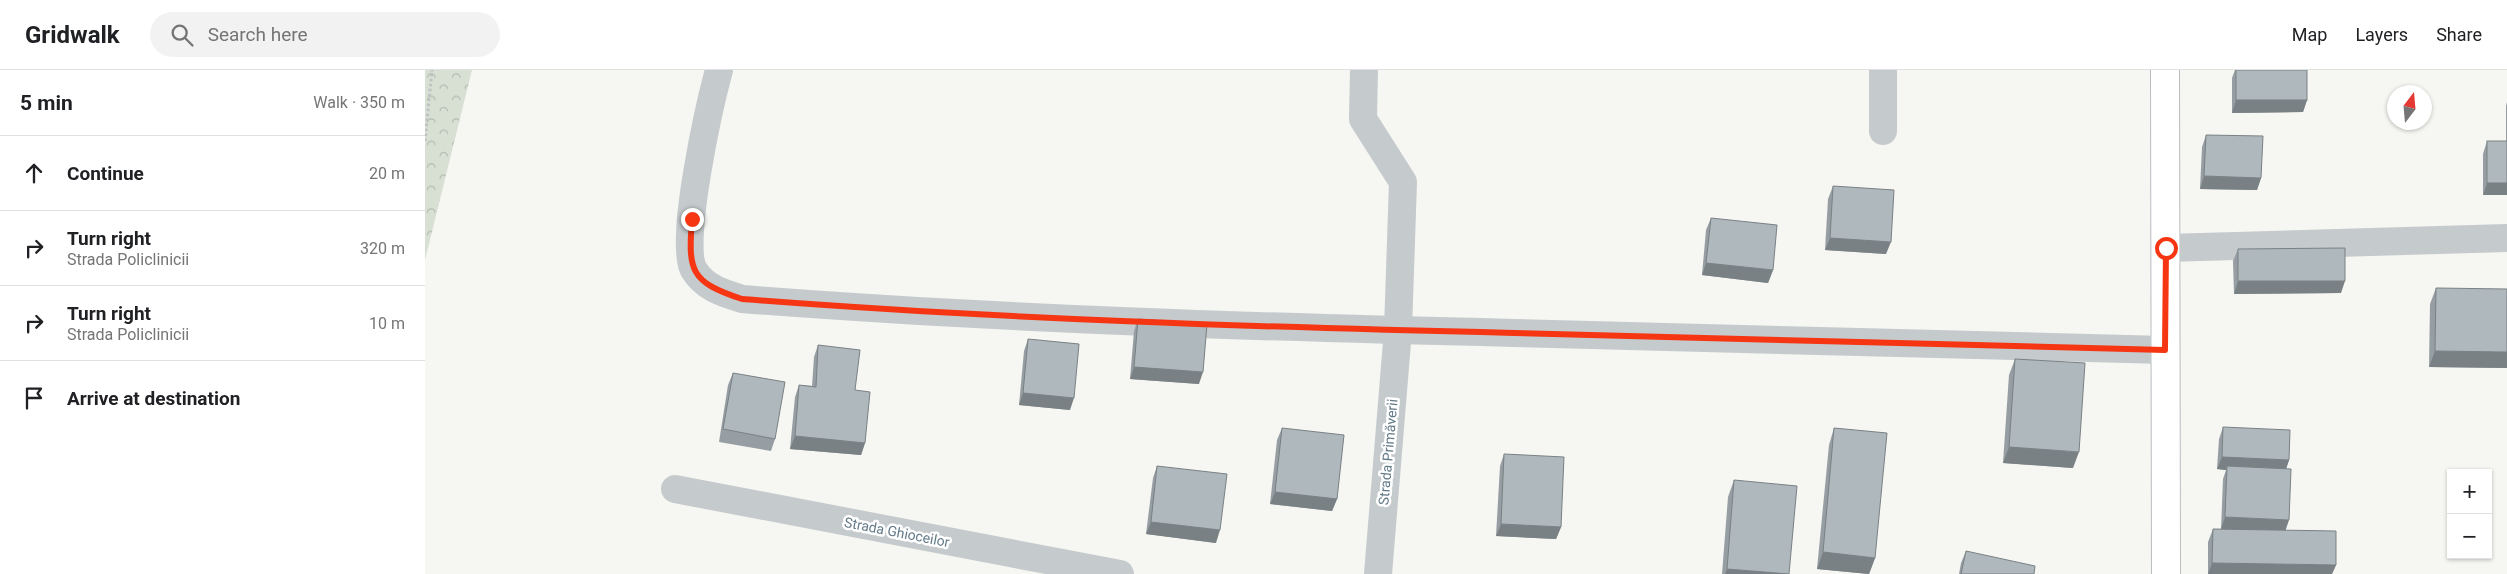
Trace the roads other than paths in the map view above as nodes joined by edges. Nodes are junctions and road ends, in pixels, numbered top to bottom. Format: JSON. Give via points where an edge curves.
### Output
{"nodes":[{"id":1,"x":719,"y":70,"type":"edge"},
{"id":2,"x":1364,"y":70,"type":"edge"},
{"id":3,"x":1883,"y":70,"type":"edge"},
{"id":4,"x":2165,"y":70,"type":"edge"},
{"id":5,"x":1883,"y":131,"type":"dead end"},
{"id":6,"x":2507,"y":238,"type":"edge"},
{"id":7,"x":2166,"y":248,"type":"junction"},
{"id":8,"x":1398,"y":330,"type":"junction"},
{"id":9,"x":2165,"y":350,"type":"junction"},
{"id":10,"x":675,"y":489,"type":"dead end"},
{"id":11,"x":1120,"y":574,"type":"edge"},
{"id":12,"x":1378,"y":574,"type":"edge"},
{"id":13,"x":2166,"y":574,"type":"edge"}],
"edges":[{"from":1,"to":8,"type":"street","via":[[705,121],[690,251],[693,268],[703,283],[721,292],[742,299],[899,311]]},
{"from":2,"to":8,"type":"street","name":"Strada Primăverii","via":[[1363,119],[1403,182]]},
{"from":3,"to":5,"type":"street"},
{"from":4,"to":7,"type":"main road"},
{"from":6,"to":7,"type":"street"},
{"from":7,"to":9,"type":"main road"},
{"from":8,"to":9,"type":"street"},
{"from":8,"to":12,"type":"street","name":"Strada Primăverii"},
{"from":9,"to":13,"type":"main road"},
{"from":10,"to":11,"type":"street","name":"Strada Ghioceilor"}]}
